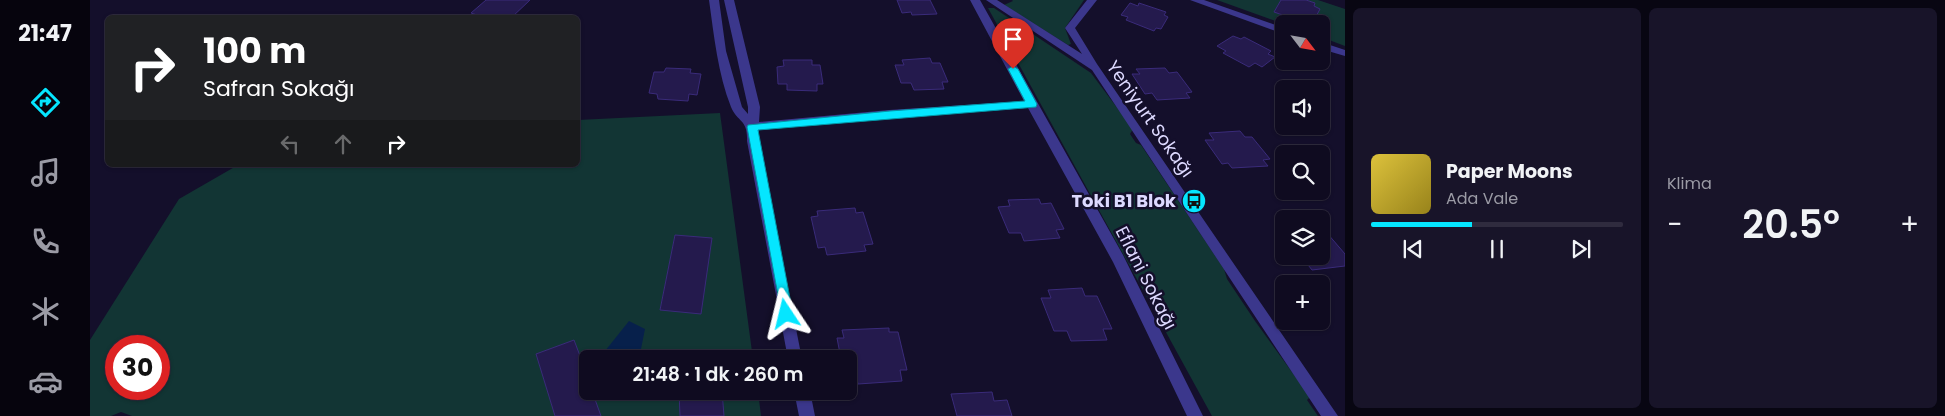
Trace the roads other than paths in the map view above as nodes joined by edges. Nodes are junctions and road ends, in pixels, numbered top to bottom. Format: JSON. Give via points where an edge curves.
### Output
{"nodes":[{"id":1,"x":714,"y":0,"type":"edge"},
{"id":2,"x":729,"y":0,"type":"edge"},
{"id":3,"x":976,"y":0,"type":"edge"},
{"id":4,"x":991,"y":0,"type":"edge"},
{"id":5,"x":1092,"y":0,"type":"edge"},
{"id":6,"x":1195,"y":0,"type":"edge"},
{"id":7,"x":1275,"y":28,"type":"edge"},
{"id":8,"x":1330,"y":48,"type":"edge"},
{"id":9,"x":1345,"y":54,"type":"edge"},
{"id":10,"x":1096,"y":68,"type":"junction"},
{"id":11,"x":1032,"y":104,"type":"junction"},
{"id":12,"x":752,"y":127,"type":"junction"},
{"id":13,"x":793,"y":350,"type":"edge"},
{"id":14,"x":804,"y":400,"type":"edge"},
{"id":15,"x":807,"y":416,"type":"edge"},
{"id":16,"x":1195,"y":416,"type":"edge"},
{"id":17,"x":1330,"y":416,"type":"edge"}],
"edges":[{"from":1,"to":12,"type":"street","via":[[721,51],[737,108]]},
{"from":2,"to":12,"type":"street","via":[[754,107]]},
{"from":3,"to":11,"type":"street","name":"Eflani Sokağı"},
{"from":4,"to":10,"type":"street","name":"Yeniyurt Sokağı"},
{"from":5,"to":10,"type":"street","via":[[1070,28]]},
{"from":6,"to":7,"type":"street"},
{"from":8,"to":9,"type":"street"},
{"from":10,"to":17,"type":"street","name":"Yeniyurt Sokağı"},
{"from":11,"to":12,"type":"street"},
{"from":11,"to":16,"type":"street","name":"Eflani Sokağı","via":[[1118,259]]},
{"from":12,"to":13,"type":"street"},
{"from":14,"to":15,"type":"street"}]}
